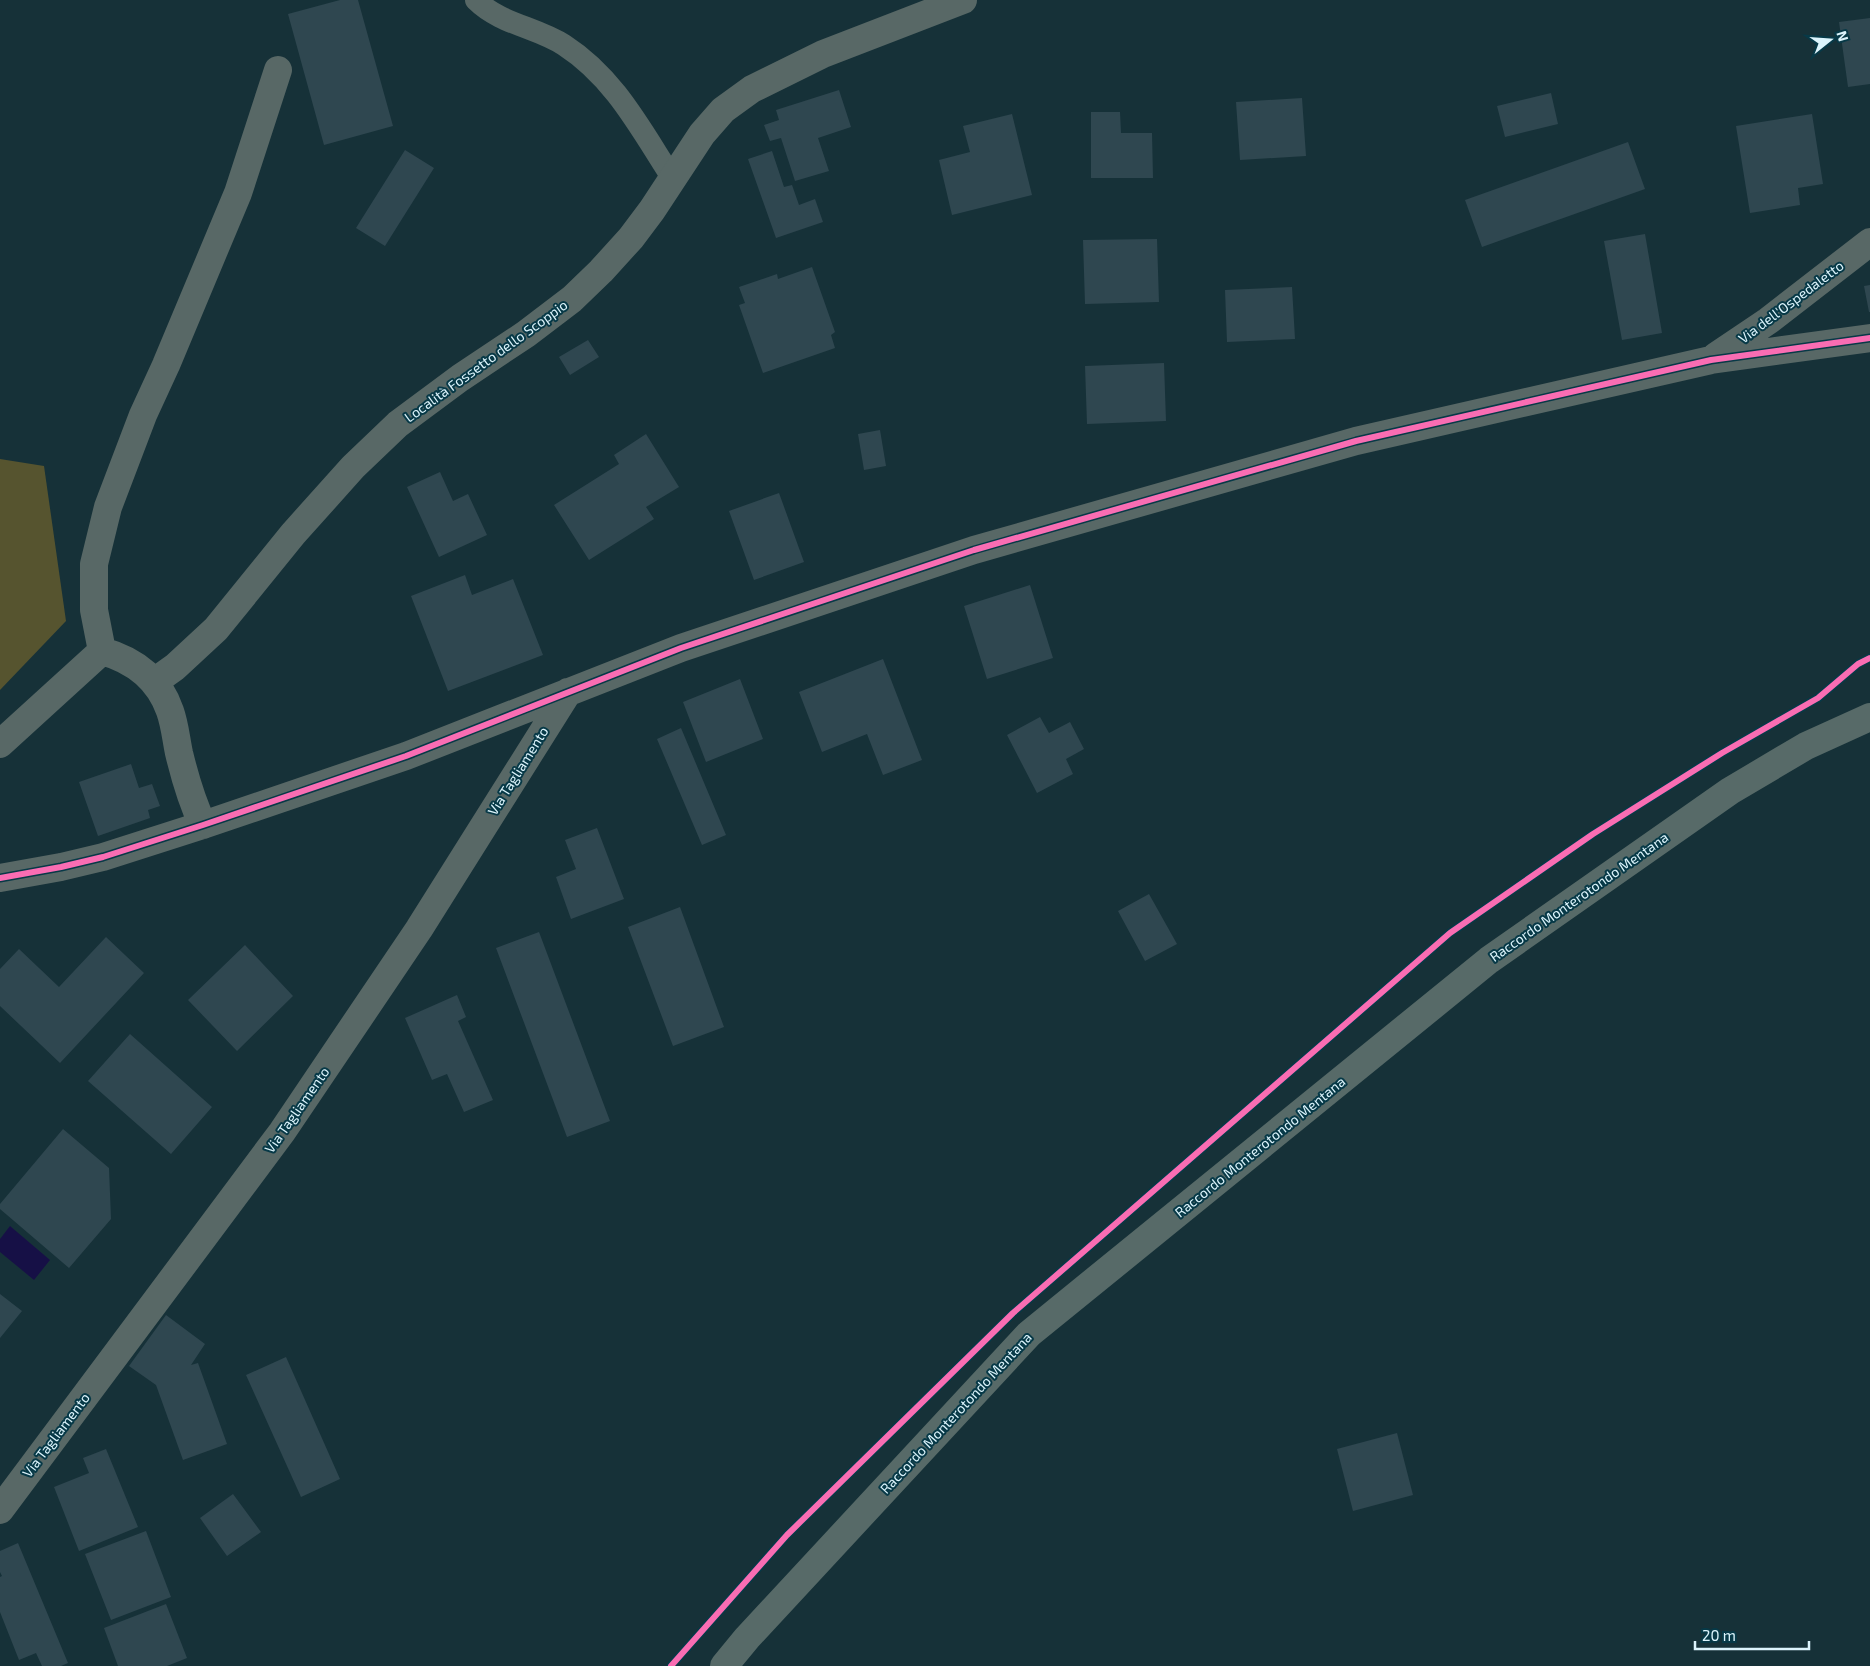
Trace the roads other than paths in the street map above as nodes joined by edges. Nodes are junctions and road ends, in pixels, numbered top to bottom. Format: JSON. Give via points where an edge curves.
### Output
{"nodes":[{"id":1,"x":476,"y":0,"type":"edge"},
{"id":2,"x":963,"y":0,"type":"edge"},
{"id":3,"x":278,"y":70,"type":"dead end"},
{"id":4,"x":673,"y":179,"type":"junction"},
{"id":5,"x":1870,"y":242,"type":"edge"},
{"id":6,"x":1870,"y":338,"type":"edge"},
{"id":7,"x":1711,"y":360,"type":"junction"},
{"id":8,"x":102,"y":651,"type":"junction"},
{"id":9,"x":154,"y":682,"type":"junction"},
{"id":10,"x":568,"y":692,"type":"junction"},
{"id":11,"x":1870,"y":717,"type":"edge"},
{"id":12,"x":0,"y":744,"type":"edge"},
{"id":13,"x":203,"y":825,"type":"junction"},
{"id":14,"x":0,"y":878,"type":"edge"},
{"id":15,"x":4,"y":1496,"type":"edge"},
{"id":16,"x":724,"y":1666,"type":"edge"}],
"edges":[{"from":1,"to":4,"type":"lane","via":[[499,17],[562,44],[604,76]]},
{"from":2,"to":4,"type":"street","name":"Località Fossetto dello Scoppio","via":[[823,54],[737,99],[712,122]]},
{"from":3,"to":8,"type":"street","via":[[238,193],[143,415],[108,508],[94,564],[94,610]]},
{"from":4,"to":9,"type":"street","name":"Località Fossetto dello Scoppio","via":[[632,238],[572,299],[398,424],[353,466],[216,629]]},
{"from":5,"to":7,"type":"street","name":"Via dell'Ospedaletto","via":[[1768,321]]},
{"from":6,"to":7,"type":"street"},
{"from":7,"to":10,"type":"street","via":[[1356,441],[974,550],[680,648]]},
{"from":8,"to":9,"type":"street","via":[[129,661]]},
{"from":8,"to":12,"type":"street"},
{"from":9,"to":13,"type":"street","via":[[171,712],[188,787]]},
{"from":10,"to":13,"type":"street","via":[[406,756]]},
{"from":10,"to":15,"type":"street","name":"Via Tagliamento","via":[[420,929],[282,1132]]},
{"from":11,"to":16,"type":"main road","name":"Raccordo Monterotondo Mentana","via":[[1806,746],[1730,791],[1489,960],[1029,1334]]},
{"from":13,"to":14,"type":"street","via":[[103,857]]}]}
